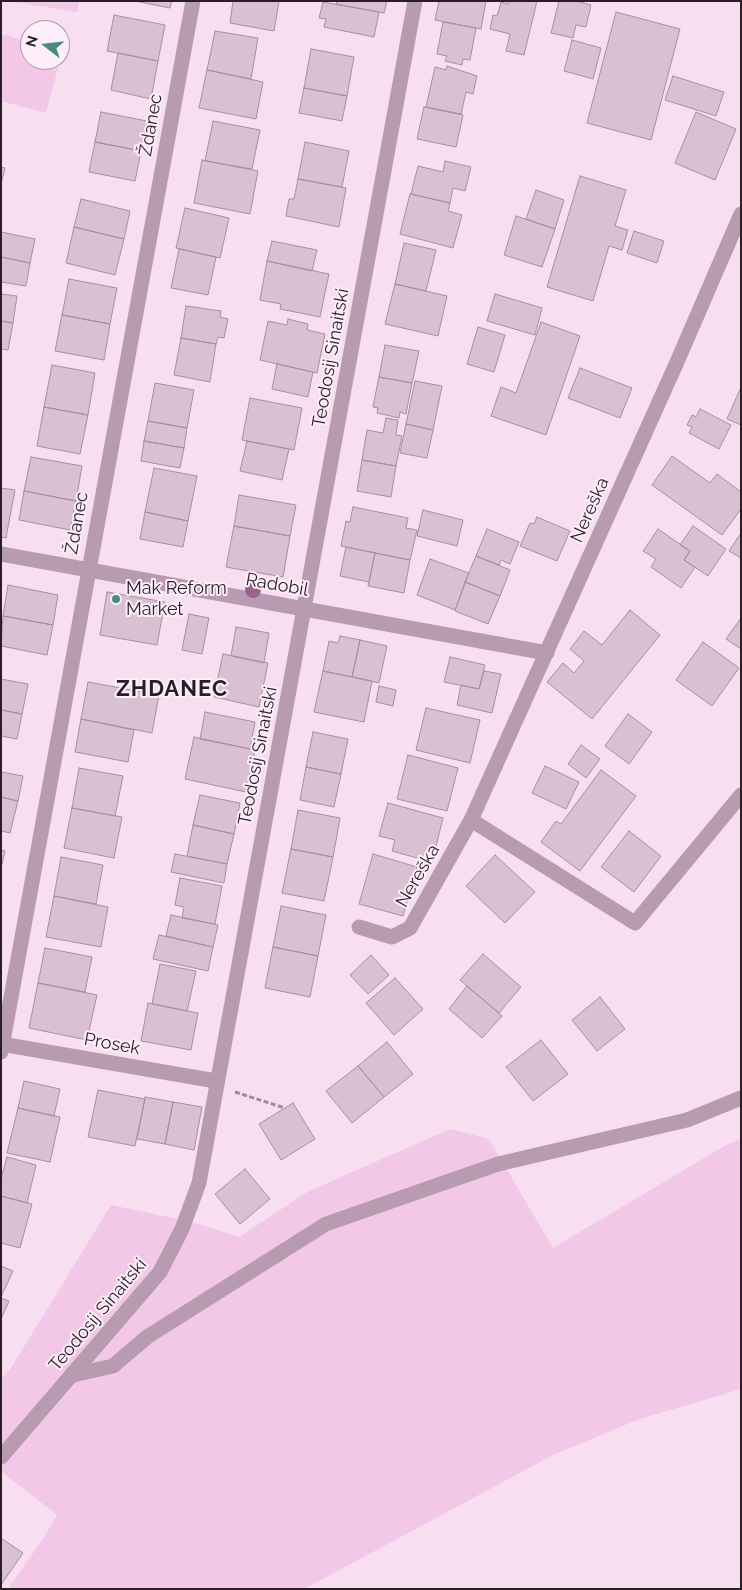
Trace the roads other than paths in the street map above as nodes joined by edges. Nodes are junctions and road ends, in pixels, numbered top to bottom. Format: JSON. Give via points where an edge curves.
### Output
{"nodes":[{"id":1,"x":193,"y":1,"type":"edge"},
{"id":2,"x":415,"y":1,"type":"edge"},
{"id":3,"x":741,"y":214,"type":"edge"},
{"id":4,"x":1,"y":554,"type":"edge"},
{"id":5,"x":88,"y":570,"type":"junction"},
{"id":6,"x":305,"y":609,"type":"junction"},
{"id":7,"x":547,"y":653,"type":"junction"},
{"id":8,"x":741,"y":795,"type":"edge"},
{"id":9,"x":471,"y":820,"type":"junction"},
{"id":10,"x":358,"y":927,"type":"dead end"},
{"id":11,"x":2,"y":1047,"type":"edge"},
{"id":12,"x":216,"y":1083,"type":"junction"},
{"id":13,"x":741,"y":1098,"type":"edge"},
{"id":14,"x":73,"y":1375,"type":"junction"},
{"id":15,"x":1,"y":1457,"type":"edge"}],
"edges":[{"from":1,"to":5,"type":"street","name":"Ždanec"},
{"from":2,"to":6,"type":"street","name":"Teodosij Sinaitski"},
{"from":3,"to":7,"type":"street","name":"Nereška"},
{"from":4,"to":5,"type":"street","name":"Radobil"},
{"from":5,"to":6,"type":"street","name":"Radobil"},
{"from":5,"to":11,"type":"street","name":"Ždanec"},
{"from":6,"to":7,"type":"street","name":"Radobil"},
{"from":6,"to":12,"type":"street","name":"Teodosij Sinaitski"},
{"from":7,"to":9,"type":"street","name":"Nereška"},
{"from":8,"to":9,"type":"street","via":[[634,923]]},
{"from":9,"to":10,"type":"street","name":"Nereška","via":[[410,928],[392,937]]},
{"from":11,"to":12,"type":"street","name":"Prosek"},
{"from":12,"to":14,"type":"street","name":"Teodosij Sinaitski","via":[[199,1183],[182,1229],[160,1272]]},
{"from":13,"to":14,"type":"street","via":[[687,1120],[498,1164],[326,1224],[147,1337],[113,1366]]},
{"from":14,"to":15,"type":"street","name":"Teodosij Sinaitski"}]}
